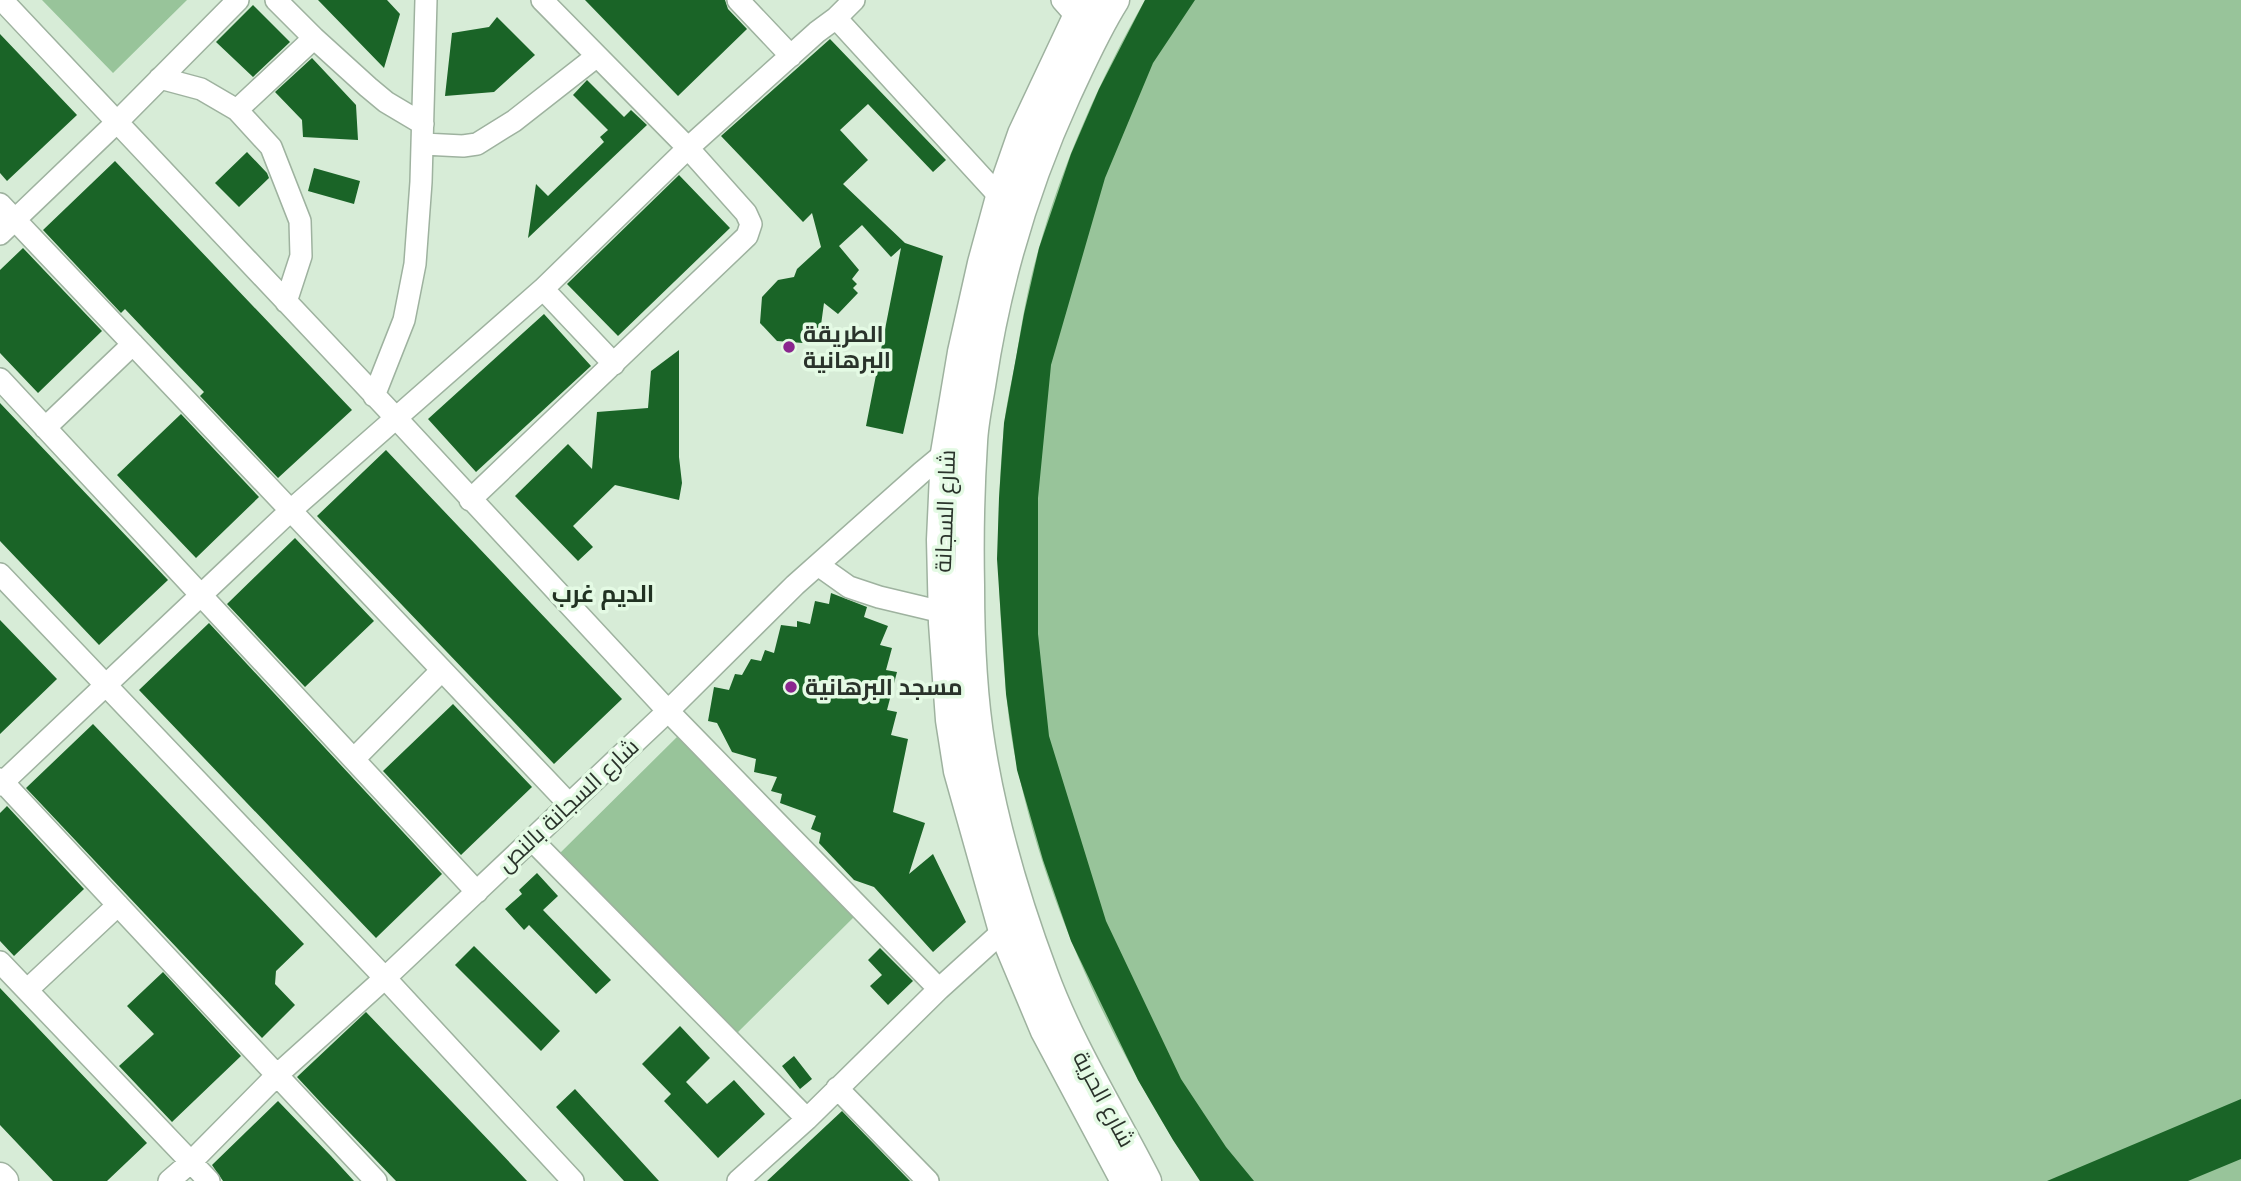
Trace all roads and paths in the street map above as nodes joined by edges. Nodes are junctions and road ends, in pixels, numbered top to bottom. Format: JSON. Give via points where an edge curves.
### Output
{"nodes":[{"id":1,"x":2,"y":0,"type":"edge"},
{"id":2,"x":238,"y":0,"type":"edge"},
{"id":3,"x":275,"y":0,"type":"edge"},
{"id":4,"x":426,"y":0,"type":"edge"},
{"id":5,"x":542,"y":0,"type":"edge"},
{"id":6,"x":738,"y":0,"type":"edge"},
{"id":7,"x":854,"y":0,"type":"edge"},
{"id":8,"x":1115,"y":0,"type":"edge"},
{"id":9,"x":1075,"y":6,"type":"edge"},
{"id":10,"x":836,"y":18,"type":"junction"},
{"id":11,"x":314,"y":38,"type":"junction"},
{"id":12,"x":597,"y":56,"type":"junction"},
{"id":13,"x":791,"y":56,"type":"junction"},
{"id":14,"x":160,"y":78,"type":"junction"},
{"id":15,"x":237,"y":110,"type":"junction"},
{"id":16,"x":117,"y":122,"type":"junction"},
{"id":17,"x":423,"y":134,"type":"junction"},
{"id":18,"x":688,"y":148,"type":"junction"},
{"id":19,"x":1000,"y":197,"type":"junction"},
{"id":20,"x":5,"y":219,"type":"edge"},
{"id":21,"x":543,"y":289,"type":"junction"},
{"id":22,"x":286,"y":302,"type":"junction"},
{"id":23,"x":133,"y":344,"type":"junction"},
{"id":24,"x":614,"y":364,"type":"junction"},
{"id":25,"x":0,"y":379,"type":"edge"},
{"id":26,"x":374,"y":396,"type":"junction"},
{"id":27,"x":397,"y":419,"type":"junction"},
{"id":28,"x":45,"y":428,"type":"junction"},
{"id":29,"x":973,"y":439,"type":"junction"},
{"id":30,"x":945,"y":453,"type":"junction"},
{"id":31,"x":470,"y":499,"type":"junction"},
{"id":32,"x":290,"y":511,"type":"junction"},
{"id":33,"x":818,"y":565,"type":"junction"},
{"id":34,"x":0,"y":575,"type":"edge"},
{"id":35,"x":201,"y":596,"type":"junction"},
{"id":36,"x":942,"y":612,"type":"junction"},
{"id":37,"x":442,"y":670,"type":"junction"},
{"id":38,"x":106,"y":685,"type":"junction"},
{"id":39,"x":668,"y":711,"type":"junction"},
{"id":40,"x":354,"y":759,"type":"junction"},
{"id":41,"x":1,"y":782,"type":"edge"},
{"id":42,"x":569,"y":804,"type":"junction"},
{"id":43,"x":531,"y":838,"type":"junction"},
{"id":44,"x":477,"y":892,"type":"junction"},
{"id":45,"x":118,"y":905,"type":"junction"},
{"id":46,"x":1003,"y":931,"type":"junction"},
{"id":47,"x":0,"y":962,"type":"edge"},
{"id":48,"x":385,"y":978,"type":"junction"},
{"id":49,"x":939,"y":989,"type":"junction"},
{"id":50,"x":27,"y":990,"type":"junction"},
{"id":51,"x":1053,"y":1023,"type":"junction"},
{"id":52,"x":277,"y":1075,"type":"junction"},
{"id":53,"x":837,"y":1088,"type":"junction"},
{"id":54,"x":807,"y":1119,"type":"junction"},
{"id":55,"x":191,"y":1162,"type":"junction"},
{"id":56,"x":0,"y":1177,"type":"edge"},
{"id":57,"x":746,"y":1178,"type":"edge"},
{"id":58,"x":4,"y":1181,"type":"edge"},
{"id":59,"x":169,"y":1181,"type":"edge"},
{"id":60,"x":209,"y":1181,"type":"edge"},
{"id":61,"x":376,"y":1181,"type":"edge"},
{"id":62,"x":573,"y":1181,"type":"edge"},
{"id":63,"x":928,"y":1181,"type":"edge"},
{"id":64,"x":1125,"y":1181,"type":"edge"},
{"id":65,"x":1147,"y":1181,"type":"edge"}],
"edges":[{"from":1,"to":16,"type":"street"},
{"from":2,"to":14,"type":"street"},
{"from":3,"to":11,"type":"street"},
{"from":4,"to":17,"type":"street"},
{"from":5,"to":12,"type":"street"},
{"from":6,"to":13,"type":"street"},
{"from":7,"to":10,"type":"street"},
{"from":8,"to":29,"type":"main road","name":"شارع السجانة","via":[[1097,28],[1045,143],[1021,210],[1003,268]]},
{"from":9,"to":19,"type":"main road","name":"شارع السجانة"},
{"from":10,"to":13,"type":"street"},
{"from":10,"to":19,"type":"street"},
{"from":11,"to":15,"type":"street"},
{"from":11,"to":17,"type":"street"},
{"from":12,"to":17,"type":"street","via":[[477,144],[463,146]]},
{"from":12,"to":18,"type":"street"},
{"from":13,"to":18,"type":"street"},
{"from":14,"to":15,"type":"street","via":[[201,89]]},
{"from":14,"to":16,"type":"street"},
{"from":15,"to":22,"type":"street","via":[[271,147],[300,220],[301,256]]},
{"from":16,"to":20,"type":"street"},
{"from":16,"to":22,"type":"street"},
{"from":17,"to":26,"type":"street","via":[[412,282],[404,320]]},
{"from":18,"to":21,"type":"street"},
{"from":18,"to":24,"type":"street","via":[[746,213],[751,223],[747,236]]},
{"from":19,"to":30,"type":"main road","name":"شارع السجانة","via":[[962,352]]},
{"from":20,"to":23,"type":"street"},
{"from":21,"to":24,"type":"street"},
{"from":21,"to":27,"type":"street"},
{"from":22,"to":26,"type":"street"},
{"from":23,"to":28,"type":"street"},
{"from":23,"to":32,"type":"street"},
{"from":24,"to":31,"type":"street"},
{"from":25,"to":28,"type":"street"},
{"from":26,"to":27,"type":"street"},
{"from":27,"to":31,"type":"street"},
{"from":27,"to":32,"type":"street"},
{"from":28,"to":35,"type":"street"},
{"from":29,"to":30,"type":"street","name":"شارع السجانة بالنص"},
{"from":29,"to":51,"type":"main road","name":"شارع السجانة","via":[[969,532],[973,690],[991,805],[1044,976]]},
{"from":30,"to":33,"type":"street","name":"شارع السجانة بالنص"},
{"from":30,"to":36,"type":"main road","name":"شارع السجانة"},
{"from":31,"to":39,"type":"street"},
{"from":32,"to":35,"type":"street"},
{"from":32,"to":37,"type":"street"},
{"from":33,"to":36,"type":"street","via":[[849,587]]},
{"from":33,"to":39,"type":"street","name":"شارع السجانة بالنص"},
{"from":34,"to":38,"type":"street"},
{"from":35,"to":38,"type":"street"},
{"from":35,"to":40,"type":"street"},
{"from":36,"to":46,"type":"main road","name":"شارع السجانة","via":[[958,771]]},
{"from":37,"to":40,"type":"street"},
{"from":37,"to":42,"type":"street"},
{"from":38,"to":41,"type":"street"},
{"from":38,"to":48,"type":"street"},
{"from":39,"to":42,"type":"street","name":"شارع السجانة بالنص"},
{"from":39,"to":49,"type":"street"},
{"from":40,"to":44,"type":"street"},
{"from":41,"to":45,"type":"street"},
{"from":42,"to":43,"type":"street","name":"شارع السجانة بالنص"},
{"from":43,"to":44,"type":"street","name":"شارع السجانة بالنص"},
{"from":43,"to":54,"type":"street"},
{"from":44,"to":48,"type":"street","name":"شارع السجانة بالنص"},
{"from":45,"to":50,"type":"street"},
{"from":45,"to":52,"type":"street"},
{"from":46,"to":49,"type":"street"},
{"from":46,"to":51,"type":"main road","name":"شارع السجانة"},
{"from":47,"to":50,"type":"street"},
{"from":48,"to":52,"type":"street","name":"شارع السجانة بالنص"},
{"from":48,"to":62,"type":"street"},
{"from":49,"to":53,"type":"street"},
{"from":50,"to":55,"type":"street"},
{"from":51,"to":64,"type":"main road","name":"شارع الحرية"},
{"from":51,"to":65,"type":"main road","name":"شارع الحرية"},
{"from":52,"to":55,"type":"street","name":"شارع السجانة بالنص"},
{"from":52,"to":61,"type":"street"},
{"from":53,"to":54,"type":"street"},
{"from":53,"to":63,"type":"street"},
{"from":54,"to":57,"type":"street"},
{"from":55,"to":59,"type":"street","name":"شارع السجانة بالنص"},
{"from":55,"to":60,"type":"street"},
{"from":56,"to":58,"type":"main road"}]}
